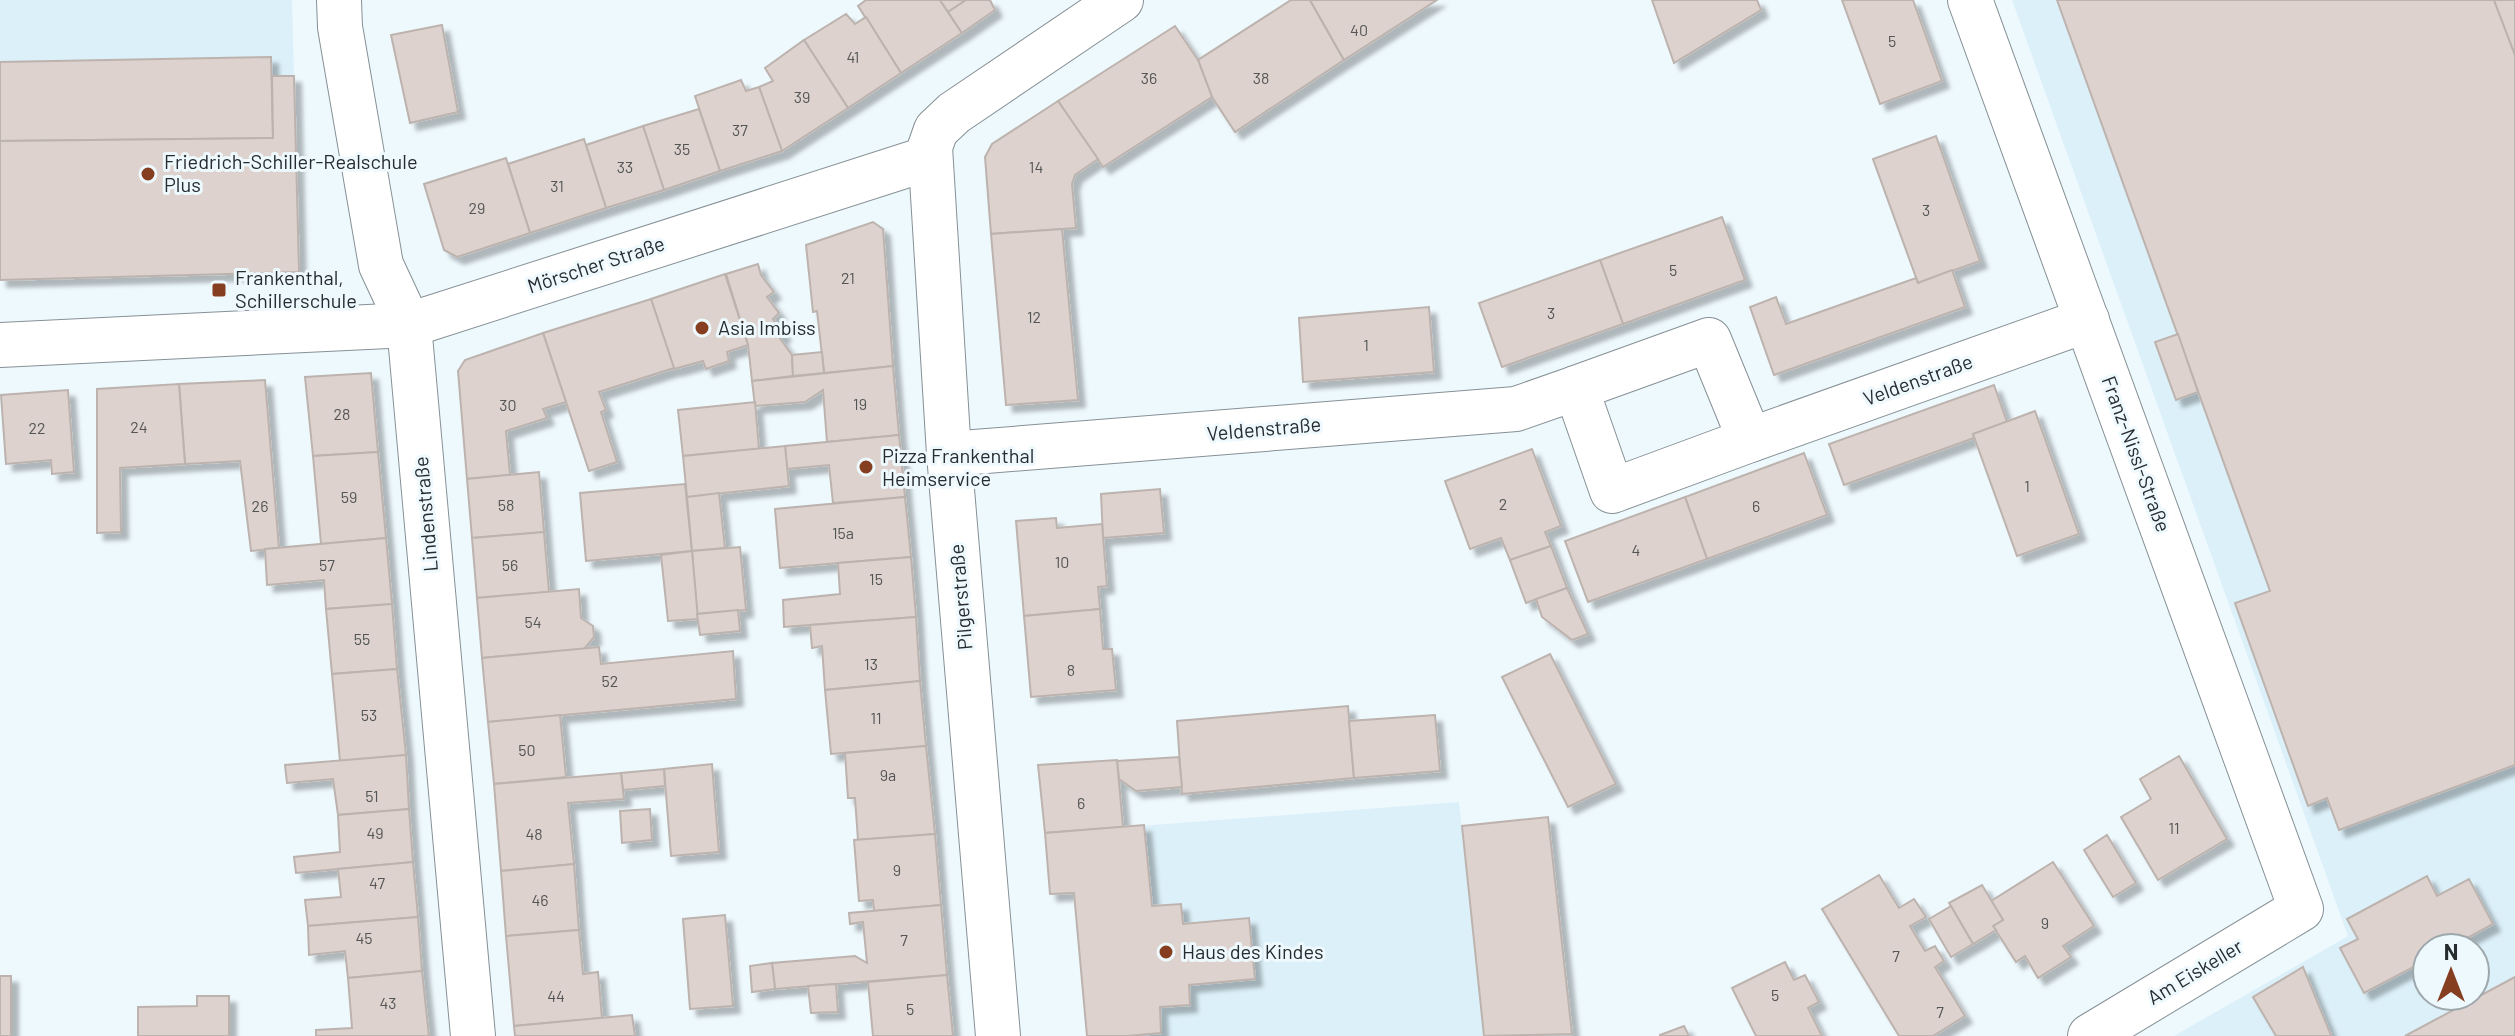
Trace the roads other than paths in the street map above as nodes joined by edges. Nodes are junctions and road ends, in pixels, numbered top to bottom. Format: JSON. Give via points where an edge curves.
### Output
{"nodes":[{"id":1,"x":339,"y":0,"type":"edge"},
{"id":2,"x":1121,"y":0,"type":"edge"},
{"id":3,"x":1970,"y":0,"type":"edge"},
{"id":4,"x":929,"y":158,"type":"junction"},
{"id":5,"x":2087,"y":320,"type":"junction"},
{"id":6,"x":409,"y":325,"type":"junction"},
{"id":7,"x":0,"y":345,"type":"edge"},
{"id":8,"x":1576,"y":388,"type":"junction"},
{"id":9,"x":1750,"y":440,"type":"junction"},
{"id":10,"x":949,"y":454,"type":"junction"},
{"id":11,"x":2301,"y":909,"type":"joint"},
{"id":12,"x":473,"y":1036,"type":"edge"},
{"id":13,"x":998,"y":1036,"type":"edge"},
{"id":14,"x":2090,"y":1036,"type":"edge"}],
"edges":[{"from":1,"to":6,"type":"street","name":"Lindenstraße","via":[[381,265]]},
{"from":2,"to":4,"type":"street","via":[[954,113],[936,130]]},
{"from":3,"to":5,"type":"street","name":"Franz-Nissl-Straße"},
{"from":4,"to":6,"type":"street","name":"Mörscher Straße"},
{"from":4,"to":10,"type":"street","name":"Pilgerstraße"},
{"from":5,"to":9,"type":"street","name":"Veldenstraße"},
{"from":5,"to":11,"type":"street","name":"Franz-Nissl-Straße"},
{"from":6,"to":7,"type":"street","name":"Mörscher Straße"},
{"from":6,"to":12,"type":"street","name":"Lindenstraße"},
{"from":8,"to":9,"type":"street","name":"Veldenstraße","via":[[1709,340]]},
{"from":8,"to":9,"type":"street","name":"Veldenstraße","via":[[1612,491]]},
{"from":8,"to":10,"type":"street","name":"Veldenstraße","via":[[1516,409]]},
{"from":10,"to":13,"type":"street","name":"Pilgerstraße"},
{"from":11,"to":14,"type":"street","name":"Am Eiskeller"}]}
